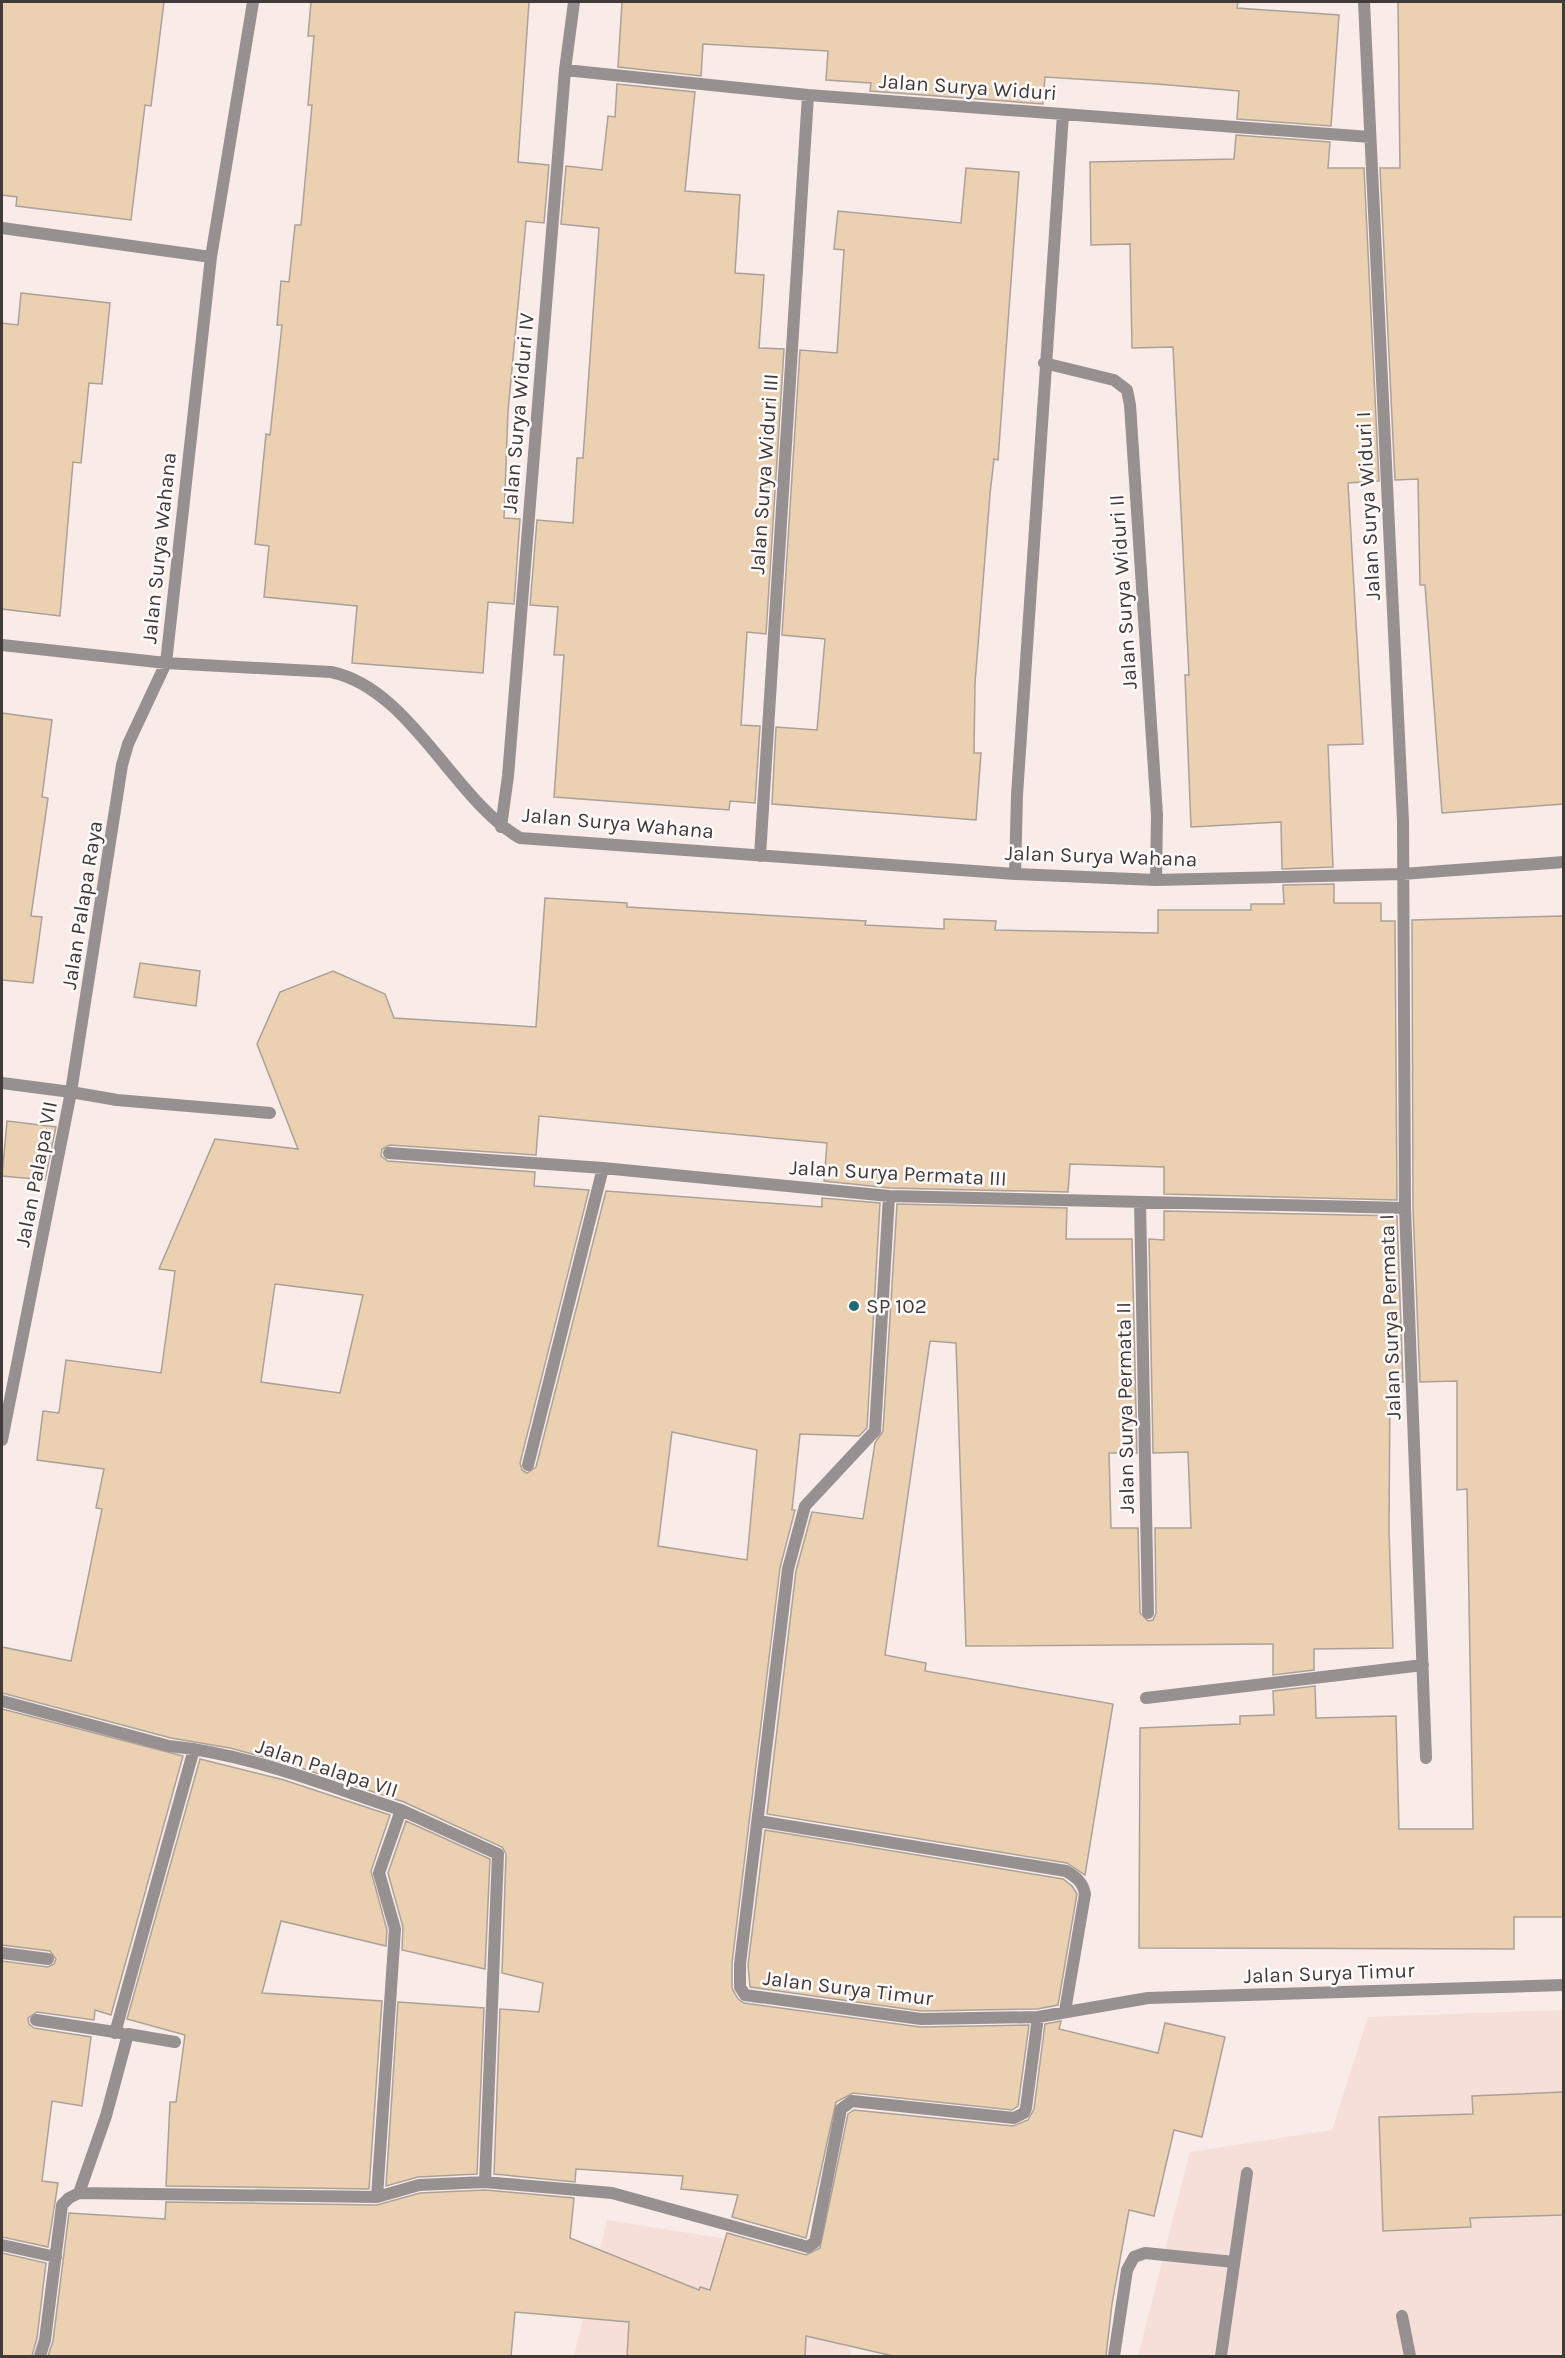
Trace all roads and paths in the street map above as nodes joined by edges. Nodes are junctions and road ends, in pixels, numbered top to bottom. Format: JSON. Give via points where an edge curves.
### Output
{"nodes":[{"id":1,"x":253,"y":2,"type":"edge"},
{"id":2,"x":574,"y":2,"type":"edge"},
{"id":3,"x":1364,"y":2,"type":"edge"},
{"id":4,"x":565,"y":70,"type":"junction"},
{"id":5,"x":808,"y":94,"type":"junction"},
{"id":6,"x":1063,"y":114,"type":"junction"},
{"id":7,"x":1370,"y":137,"type":"junction"},
{"id":8,"x":2,"y":228,"type":"edge"},
{"id":9,"x":211,"y":256,"type":"junction"},
{"id":10,"x":1044,"y":363,"type":"junction"},
{"id":11,"x":2,"y":645,"type":"edge"},
{"id":12,"x":166,"y":663,"type":"junction"},
{"id":13,"x":501,"y":827,"type":"junction"},
{"id":14,"x":760,"y":856,"type":"junction"},
{"id":15,"x":1563,"y":862,"type":"edge"},
{"id":16,"x":1015,"y":874,"type":"junction"},
{"id":17,"x":1402,"y":874,"type":"junction"},
{"id":18,"x":1156,"y":880,"type":"junction"},
{"id":19,"x":2,"y":1083,"type":"edge"},
{"id":20,"x":71,"y":1092,"type":"junction"},
{"id":21,"x":270,"y":1113,"type":"dead end"},
{"id":22,"x":389,"y":1153,"type":"dead end"},
{"id":23,"x":603,"y":1168,"type":"junction"},
{"id":24,"x":889,"y":1196,"type":"junction"},
{"id":25,"x":1140,"y":1202,"type":"junction"},
{"id":26,"x":1405,"y":1208,"type":"junction"},
{"id":27,"x":2,"y":1440,"type":"edge"},
{"id":28,"x":528,"y":1464,"type":"dead end"},
{"id":29,"x":1148,"y":1613,"type":"dead end"},
{"id":30,"x":1423,"y":1665,"type":"junction"},
{"id":31,"x":1146,"y":1698,"type":"dead end"},
{"id":32,"x":2,"y":1701,"type":"edge"},
{"id":33,"x":194,"y":1749,"type":"junction"},
{"id":34,"x":1426,"y":1758,"type":"dead end"},
{"id":35,"x":401,"y":1810,"type":"junction"},
{"id":36,"x":758,"y":1821,"type":"junction"},
{"id":37,"x":2,"y":1953,"type":"edge"},
{"id":38,"x":48,"y":1959,"type":"dead end"},
{"id":39,"x":1563,"y":1985,"type":"edge"},
{"id":40,"x":1065,"y":2011,"type":"junction"},
{"id":41,"x":1038,"y":2017,"type":"junction"},
{"id":42,"x":36,"y":2020,"type":"dead end"},
{"id":43,"x":115,"y":2033,"type":"junction"},
{"id":44,"x":128,"y":2034,"type":"junction"},
{"id":45,"x":175,"y":2042,"type":"dead end"},
{"id":46,"x":1246,"y":2173,"type":"dead end"},
{"id":47,"x":485,"y":2182,"type":"junction"},
{"id":48,"x":79,"y":2193,"type":"junction"},
{"id":49,"x":377,"y":2197,"type":"junction"},
{"id":50,"x":2,"y":2245,"type":"edge"},
{"id":51,"x":56,"y":2257,"type":"junction"},
{"id":52,"x":1234,"y":2262,"type":"junction"},
{"id":53,"x":1402,"y":2316,"type":"dead end"},
{"id":54,"x":40,"y":2356,"type":"edge"},
{"id":55,"x":1114,"y":2356,"type":"edge"},
{"id":56,"x":1221,"y":2356,"type":"edge"},
{"id":57,"x":1410,"y":2356,"type":"edge"}],
"edges":[{"from":1,"to":9,"type":"street","name":"Jalan Surya Wahana"},
{"from":2,"to":4,"type":"street","name":"Jalan Surya Widuri IV"},
{"from":3,"to":7,"type":"street","name":"Jalan Surya Widuri I"},
{"from":4,"to":5,"type":"street","name":"Jalan Surya Widuri"},
{"from":4,"to":13,"type":"street","name":"Jalan Surya Widuri IV"},
{"from":5,"to":6,"type":"street","name":"Jalan Surya Widuri"},
{"from":5,"to":14,"type":"street","name":"Jalan Surya Widuri III"},
{"from":6,"to":7,"type":"street","name":"Jalan Surya Widuri"},
{"from":6,"to":10,"type":"street"},
{"from":7,"to":17,"type":"street","name":"Jalan Surya Widuri I"},
{"from":8,"to":9,"type":"street"},
{"from":9,"to":12,"type":"street","name":"Jalan Surya Wahana"},
{"from":10,"to":16,"type":"street"},
{"from":10,"to":18,"type":"street","name":"Jalan Surya Widuri II","via":[[1114,380],[1127,390],[1157,815]]},
{"from":11,"to":12,"type":"street"},
{"from":12,"to":13,"type":"street","name":"Jalan Surya Wahana","via":[[347,675],[383,700],[419,734]]},
{"from":12,"to":20,"type":"street","name":"Jalan Palapa Raya","via":[[122,765]]},
{"from":13,"to":14,"type":"street","name":"Jalan Surya Wahana","via":[[520,838]]},
{"from":14,"to":16,"type":"street","name":"Jalan Surya Wahana"},
{"from":15,"to":17,"type":"street","name":"Jalan Surya Wahana"},
{"from":16,"to":18,"type":"street","name":"Jalan Surya Wahana"},
{"from":17,"to":18,"type":"street","name":"Jalan Surya Wahana"},
{"from":17,"to":26,"type":"street","name":"Jalan Surya Permata I"},
{"from":19,"to":20,"type":"street"},
{"from":20,"to":21,"type":"street","via":[[117,1100]]},
{"from":20,"to":27,"type":"street","name":"Jalan Palapa VII"},
{"from":22,"to":23,"type":"street","name":"Jalan Surya Permata III"},
{"from":23,"to":24,"type":"street","name":"Jalan Surya Permata III"},
{"from":23,"to":28,"type":"street"},
{"from":24,"to":25,"type":"street","name":"Jalan Surya Permata III"},
{"from":24,"to":36,"type":"street","name":"Jalan Surya Timur","via":[[877,1421],[873,1436],[801,1513],[789,1569]]},
{"from":25,"to":26,"type":"street","name":"Jalan Surya Permata III"},
{"from":25,"to":29,"type":"street","name":"Jalan Surya Permata II"},
{"from":26,"to":30,"type":"street","name":"Jalan Surya Permata I"},
{"from":30,"to":31,"type":"street"},
{"from":30,"to":34,"type":"street","name":"Jalan Surya Permata I"},
{"from":32,"to":33,"type":"street","name":"Jalan Palapa VII","via":[[169,1746]]},
{"from":33,"to":35,"type":"street","name":"Jalan Palapa VII","via":[[296,1774]]},
{"from":33,"to":43,"type":"street"},
{"from":35,"to":47,"type":"street","via":[[498,1854]]},
{"from":35,"to":49,"type":"street","name":"Jalan Palapa VII","via":[[379,1873],[395,1929]]},
{"from":36,"to":40,"type":"street","via":[[1066,1871],[1076,1877],[1085,1894]]},
{"from":36,"to":41,"type":"street","name":"Jalan Surya Timur","via":[[740,1964],[740,1987],[745,1995],[921,2019]]},
{"from":37,"to":38,"type":"street"},
{"from":39,"to":40,"type":"street","name":"Jalan Surya Timur","via":[[1148,1998]]},
{"from":40,"to":41,"type":"street","name":"Jalan Surya Timur"},
{"from":41,"to":47,"type":"street","via":[[1026,2108],[1020,2117],[852,2101],[845,2104],[815,2242],[808,2247],[612,2193]]},
{"from":42,"to":43,"type":"street"},
{"from":43,"to":44,"type":"street"},
{"from":44,"to":45,"type":"street"},
{"from":44,"to":48,"type":"street","via":[[106,2116]]},
{"from":46,"to":52,"type":"street"},
{"from":47,"to":49,"type":"street","via":[[419,2185]]},
{"from":48,"to":49,"type":"street"},
{"from":48,"to":51,"type":"street","via":[[62,2205]]},
{"from":50,"to":51,"type":"street"},
{"from":51,"to":54,"type":"street"},
{"from":52,"to":55,"type":"street","via":[[1145,2253],[1134,2257],[1127,2270]]},
{"from":52,"to":56,"type":"street"},
{"from":53,"to":57,"type":"street"}]}
